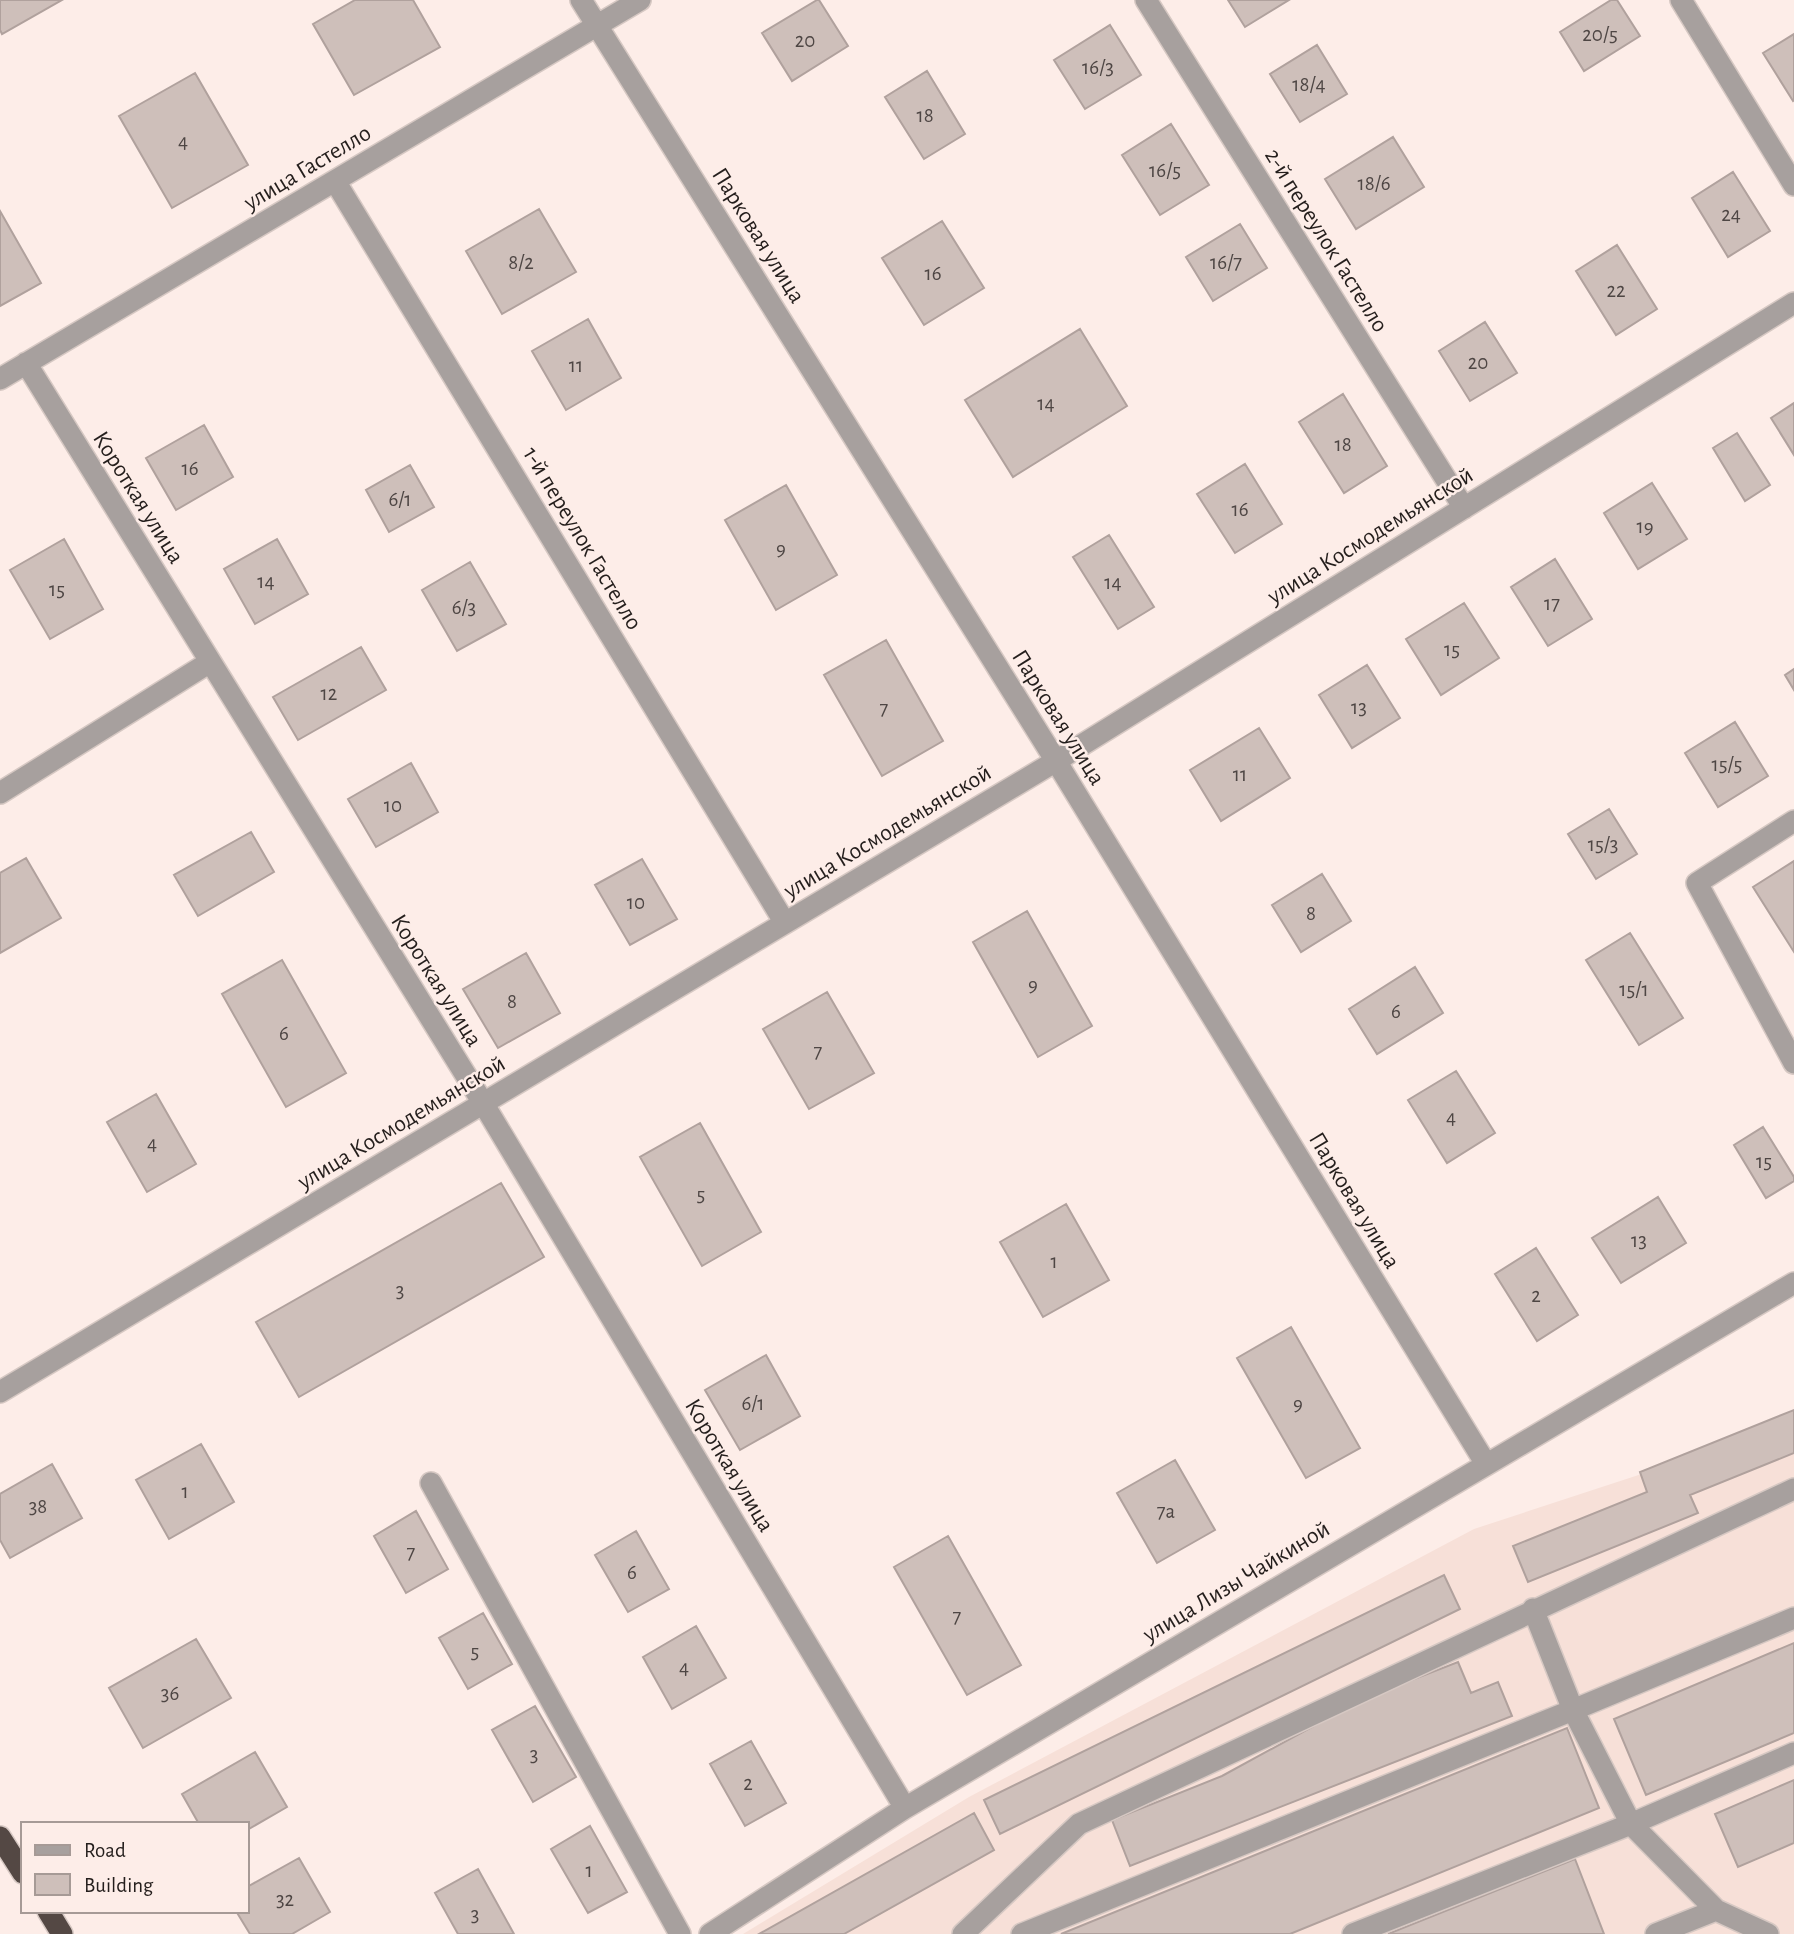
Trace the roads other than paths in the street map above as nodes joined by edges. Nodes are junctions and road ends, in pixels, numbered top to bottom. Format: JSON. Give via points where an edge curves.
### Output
{"nodes":[{"id":1,"x":581,"y":0,"type":"edge"},
{"id":2,"x":640,"y":0,"type":"edge"},
{"id":3,"x":1146,"y":0,"type":"edge"},
{"id":4,"x":1681,"y":0,"type":"edge"},
{"id":5,"x":598,"y":26,"type":"junction"},
{"id":6,"x":335,"y":181,"type":"junction"},
{"id":7,"x":1794,"y":185,"type":"edge"},
{"id":8,"x":1794,"y":303,"type":"edge"},
{"id":9,"x":26,"y":363,"type":"junction"},
{"id":10,"x":0,"y":379,"type":"edge"},
{"id":11,"x":1464,"y":508,"type":"junction"},
{"id":12,"x":210,"y":662,"type":"junction"},
{"id":13,"x":1056,"y":761,"type":"junction"},
{"id":14,"x":0,"y":793,"type":"edge"},
{"id":15,"x":1794,"y":821,"type":"edge"},
{"id":16,"x":785,"y":923,"type":"junction"},
{"id":17,"x":1794,"y":1063,"type":"edge"},
{"id":18,"x":483,"y":1103,"type":"junction"},
{"id":19,"x":1794,"y":1283,"type":"edge"},
{"id":20,"x":0,"y":1392,"type":"edge"},
{"id":21,"x":1486,"y":1464,"type":"junction"},
{"id":22,"x":431,"y":1483,"type":"dead end"},
{"id":23,"x":1794,"y":1489,"type":"edge"},
{"id":24,"x":1533,"y":1609,"type":"junction"},
{"id":25,"x":1794,"y":1618,"type":"edge"},
{"id":26,"x":1573,"y":1710,"type":"junction"},
{"id":27,"x":1794,"y":1753,"type":"edge"},
{"id":28,"x":905,"y":1808,"type":"junction"},
{"id":29,"x":1631,"y":1824,"type":"junction"},
{"id":30,"x":0,"y":1837,"type":"edge"},
{"id":31,"x":21,"y":1869,"type":"edge"},
{"id":32,"x":1716,"y":1910,"type":"junction"},
{"id":33,"x":49,"y":1913,"type":"edge"},
{"id":34,"x":62,"y":1934,"type":"edge"},
{"id":35,"x":680,"y":1934,"type":"edge"},
{"id":36,"x":710,"y":1934,"type":"edge"},
{"id":37,"x":962,"y":1934,"type":"edge"},
{"id":38,"x":1022,"y":1934,"type":"edge"},
{"id":39,"x":1353,"y":1934,"type":"edge"},
{"id":40,"x":1657,"y":1934,"type":"edge"},
{"id":41,"x":1768,"y":1934,"type":"edge"}],
"edges":[{"from":1,"to":5,"type":"street","name":"Парковая улица"},
{"from":2,"to":5,"type":"street","name":"улица Гастелло"},
{"from":3,"to":11,"type":"street","name":"2-й переулок Гастелло"},
{"from":4,"to":7,"type":"street"},
{"from":5,"to":6,"type":"street","name":"улица Гастелло"},
{"from":5,"to":13,"type":"street","name":"Парковая улица"},
{"from":6,"to":9,"type":"street","name":"улица Гастелло"},
{"from":6,"to":16,"type":"street","name":"1-й переулок Гастелло"},
{"from":8,"to":11,"type":"street","name":"улица Космодемьянской"},
{"from":9,"to":10,"type":"street","name":"улица Гастелло"},
{"from":9,"to":12,"type":"street","name":"Короткая улица"},
{"from":11,"to":13,"type":"street","name":"улица Космодемьянской"},
{"from":12,"to":14,"type":"street"},
{"from":12,"to":18,"type":"street","name":"Короткая улица"},
{"from":13,"to":16,"type":"street","name":"улица Космодемьянской"},
{"from":13,"to":21,"type":"street","name":"Парковая улица"},
{"from":15,"to":17,"type":"street","via":[[1698,883]]},
{"from":16,"to":18,"type":"street","name":"улица Космодемьянской"},
{"from":18,"to":20,"type":"street","name":"улица Космодемьянской"},
{"from":18,"to":28,"type":"street","name":"Короткая улица"},
{"from":19,"to":21,"type":"street","name":"улица Лизы Чайкиной"},
{"from":21,"to":28,"type":"street","name":"улица Лизы Чайкиной"},
{"from":22,"to":35,"type":"street"},
{"from":23,"to":24,"type":"street"},
{"from":24,"to":26,"type":"street"},
{"from":24,"to":37,"type":"street","via":[[1079,1824]]},
{"from":25,"to":26,"type":"street"},
{"from":26,"to":29,"type":"street"},
{"from":26,"to":38,"type":"street"},
{"from":27,"to":29,"type":"street"},
{"from":28,"to":36,"type":"street","name":"улица Лизы Чайкиной"},
{"from":29,"to":32,"type":"street"},
{"from":29,"to":39,"type":"street"},
{"from":30,"to":31,"type":"highway"},
{"from":32,"to":40,"type":"street"},
{"from":32,"to":41,"type":"street"},
{"from":33,"to":34,"type":"highway"}]}
